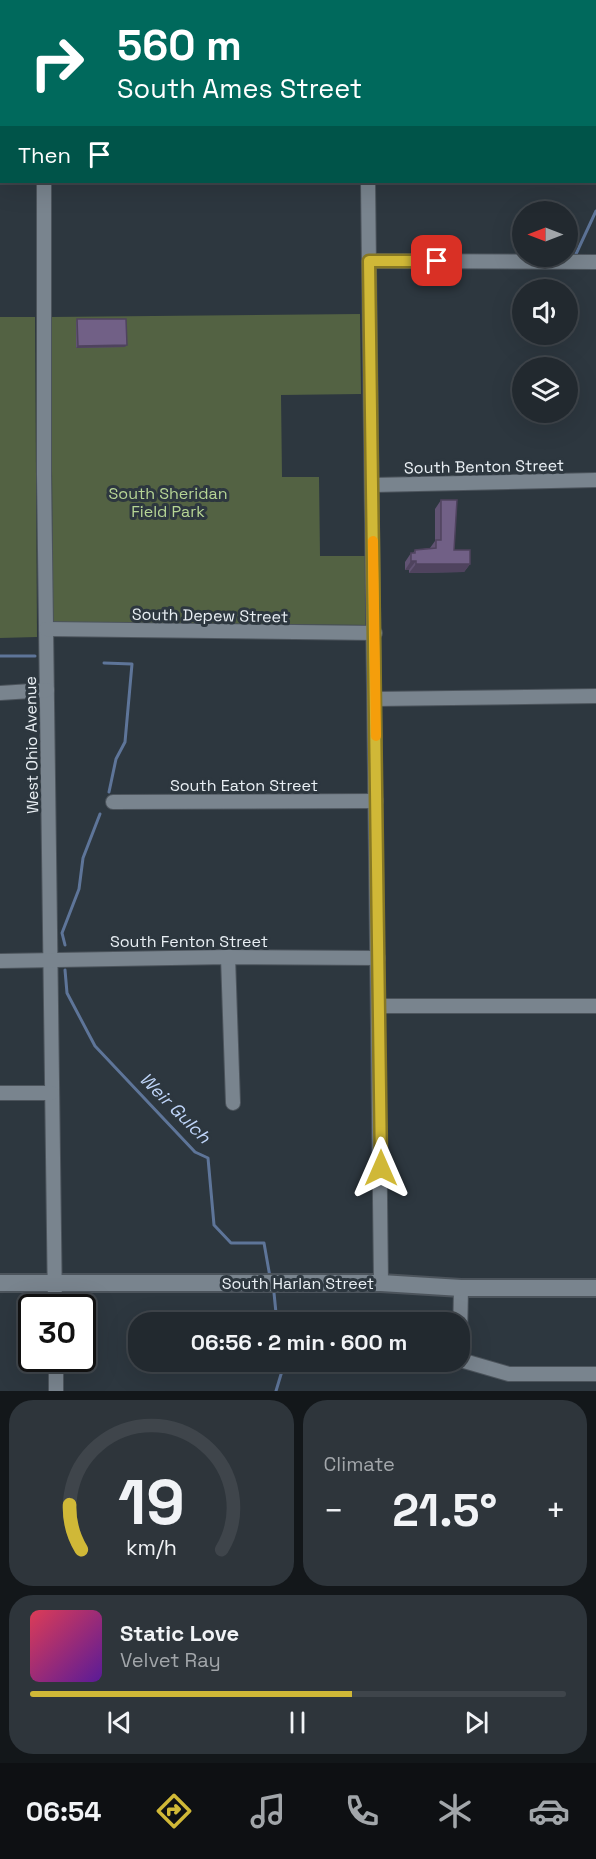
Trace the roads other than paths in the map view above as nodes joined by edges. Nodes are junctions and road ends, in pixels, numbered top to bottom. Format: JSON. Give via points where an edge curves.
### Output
{"nodes":[{"id":1,"x":44,"y":183,"type":"edge"},
{"id":2,"x":368,"y":183,"type":"edge"},
{"id":3,"x":369,"y":261,"type":"junction"},
{"id":4,"x":596,"y":262,"type":"edge"},
{"id":5,"x":596,"y":480,"type":"edge"},
{"id":6,"x":373,"y":484,"type":"junction"},
{"id":7,"x":46,"y":629,"type":"junction"},
{"id":8,"x":375,"y":633,"type":"junction"},
{"id":9,"x":47,"y":690,"type":"junction"},
{"id":10,"x":0,"y":693,"type":"edge"},
{"id":11,"x":596,"y":696,"type":"edge"},
{"id":12,"x":375,"y":699,"type":"junction"},
{"id":13,"x":376,"y":801,"type":"junction"},
{"id":14,"x":113,"y":802,"type":"dead end"},
{"id":15,"x":228,"y":957,"type":"junction"},
{"id":16,"x":378,"y":958,"type":"junction"},
{"id":17,"x":51,"y":960,"type":"junction"},
{"id":18,"x":0,"y":961,"type":"edge"},
{"id":19,"x":380,"y":1006,"type":"junction"},
{"id":20,"x":596,"y":1006,"type":"edge"},
{"id":21,"x":0,"y":1093,"type":"edge"},
{"id":22,"x":52,"y":1093,"type":"junction"},
{"id":23,"x":233,"y":1103,"type":"dead end"},
{"id":24,"x":0,"y":1283,"type":"edge"},
{"id":25,"x":55,"y":1283,"type":"junction"},
{"id":26,"x":381,"y":1283,"type":"junction"},
{"id":27,"x":461,"y":1288,"type":"junction"},
{"id":28,"x":596,"y":1288,"type":"edge"},
{"id":29,"x":55,"y":1294,"type":"edge"},
{"id":30,"x":56,"y":1372,"type":"edge"},
{"id":31,"x":596,"y":1374,"type":"edge"},
{"id":32,"x":56,"y":1391,"type":"edge"}],
"edges":[{"from":1,"to":7,"type":"street","name":"West Ohio Avenue"},
{"from":2,"to":3,"type":"street"},
{"from":3,"to":4,"type":"street"},
{"from":3,"to":6,"type":"street"},
{"from":5,"to":6,"type":"street","name":"South Benton Street"},
{"from":6,"to":8,"type":"street"},
{"from":7,"to":8,"type":"street","name":"South Depew Street"},
{"from":7,"to":9,"type":"street","name":"West Ohio Avenue"},
{"from":8,"to":12,"type":"street"},
{"from":9,"to":10,"type":"street"},
{"from":9,"to":17,"type":"street","name":"West Ohio Avenue"},
{"from":11,"to":12,"type":"street"},
{"from":12,"to":13,"type":"street"},
{"from":13,"to":14,"type":"street","name":"South Eaton Street"},
{"from":13,"to":16,"type":"street"},
{"from":15,"to":16,"type":"street","name":"South Fenton Street"},
{"from":15,"to":17,"type":"street","name":"South Fenton Street"},
{"from":15,"to":23,"type":"street"},
{"from":16,"to":19,"type":"street"},
{"from":17,"to":18,"type":"street","name":"South Fenton Street"},
{"from":17,"to":22,"type":"street","name":"West Ohio Avenue"},
{"from":19,"to":20,"type":"street"},
{"from":19,"to":26,"type":"street"},
{"from":21,"to":22,"type":"street"},
{"from":22,"to":25,"type":"street","name":"West Ohio Avenue"},
{"from":24,"to":25,"type":"street","name":"South Harlan Street"},
{"from":25,"to":26,"type":"street","name":"South Harlan Street"},
{"from":25,"to":29,"type":"street","name":"West Ohio Avenue"},
{"from":26,"to":27,"type":"street","name":"South Harlan Street"},
{"from":27,"to":28,"type":"street","name":"South Harlan Street"},
{"from":27,"to":31,"type":"street","via":[[460,1339],[464,1360],[509,1374]]},
{"from":30,"to":32,"type":"street"}]}
